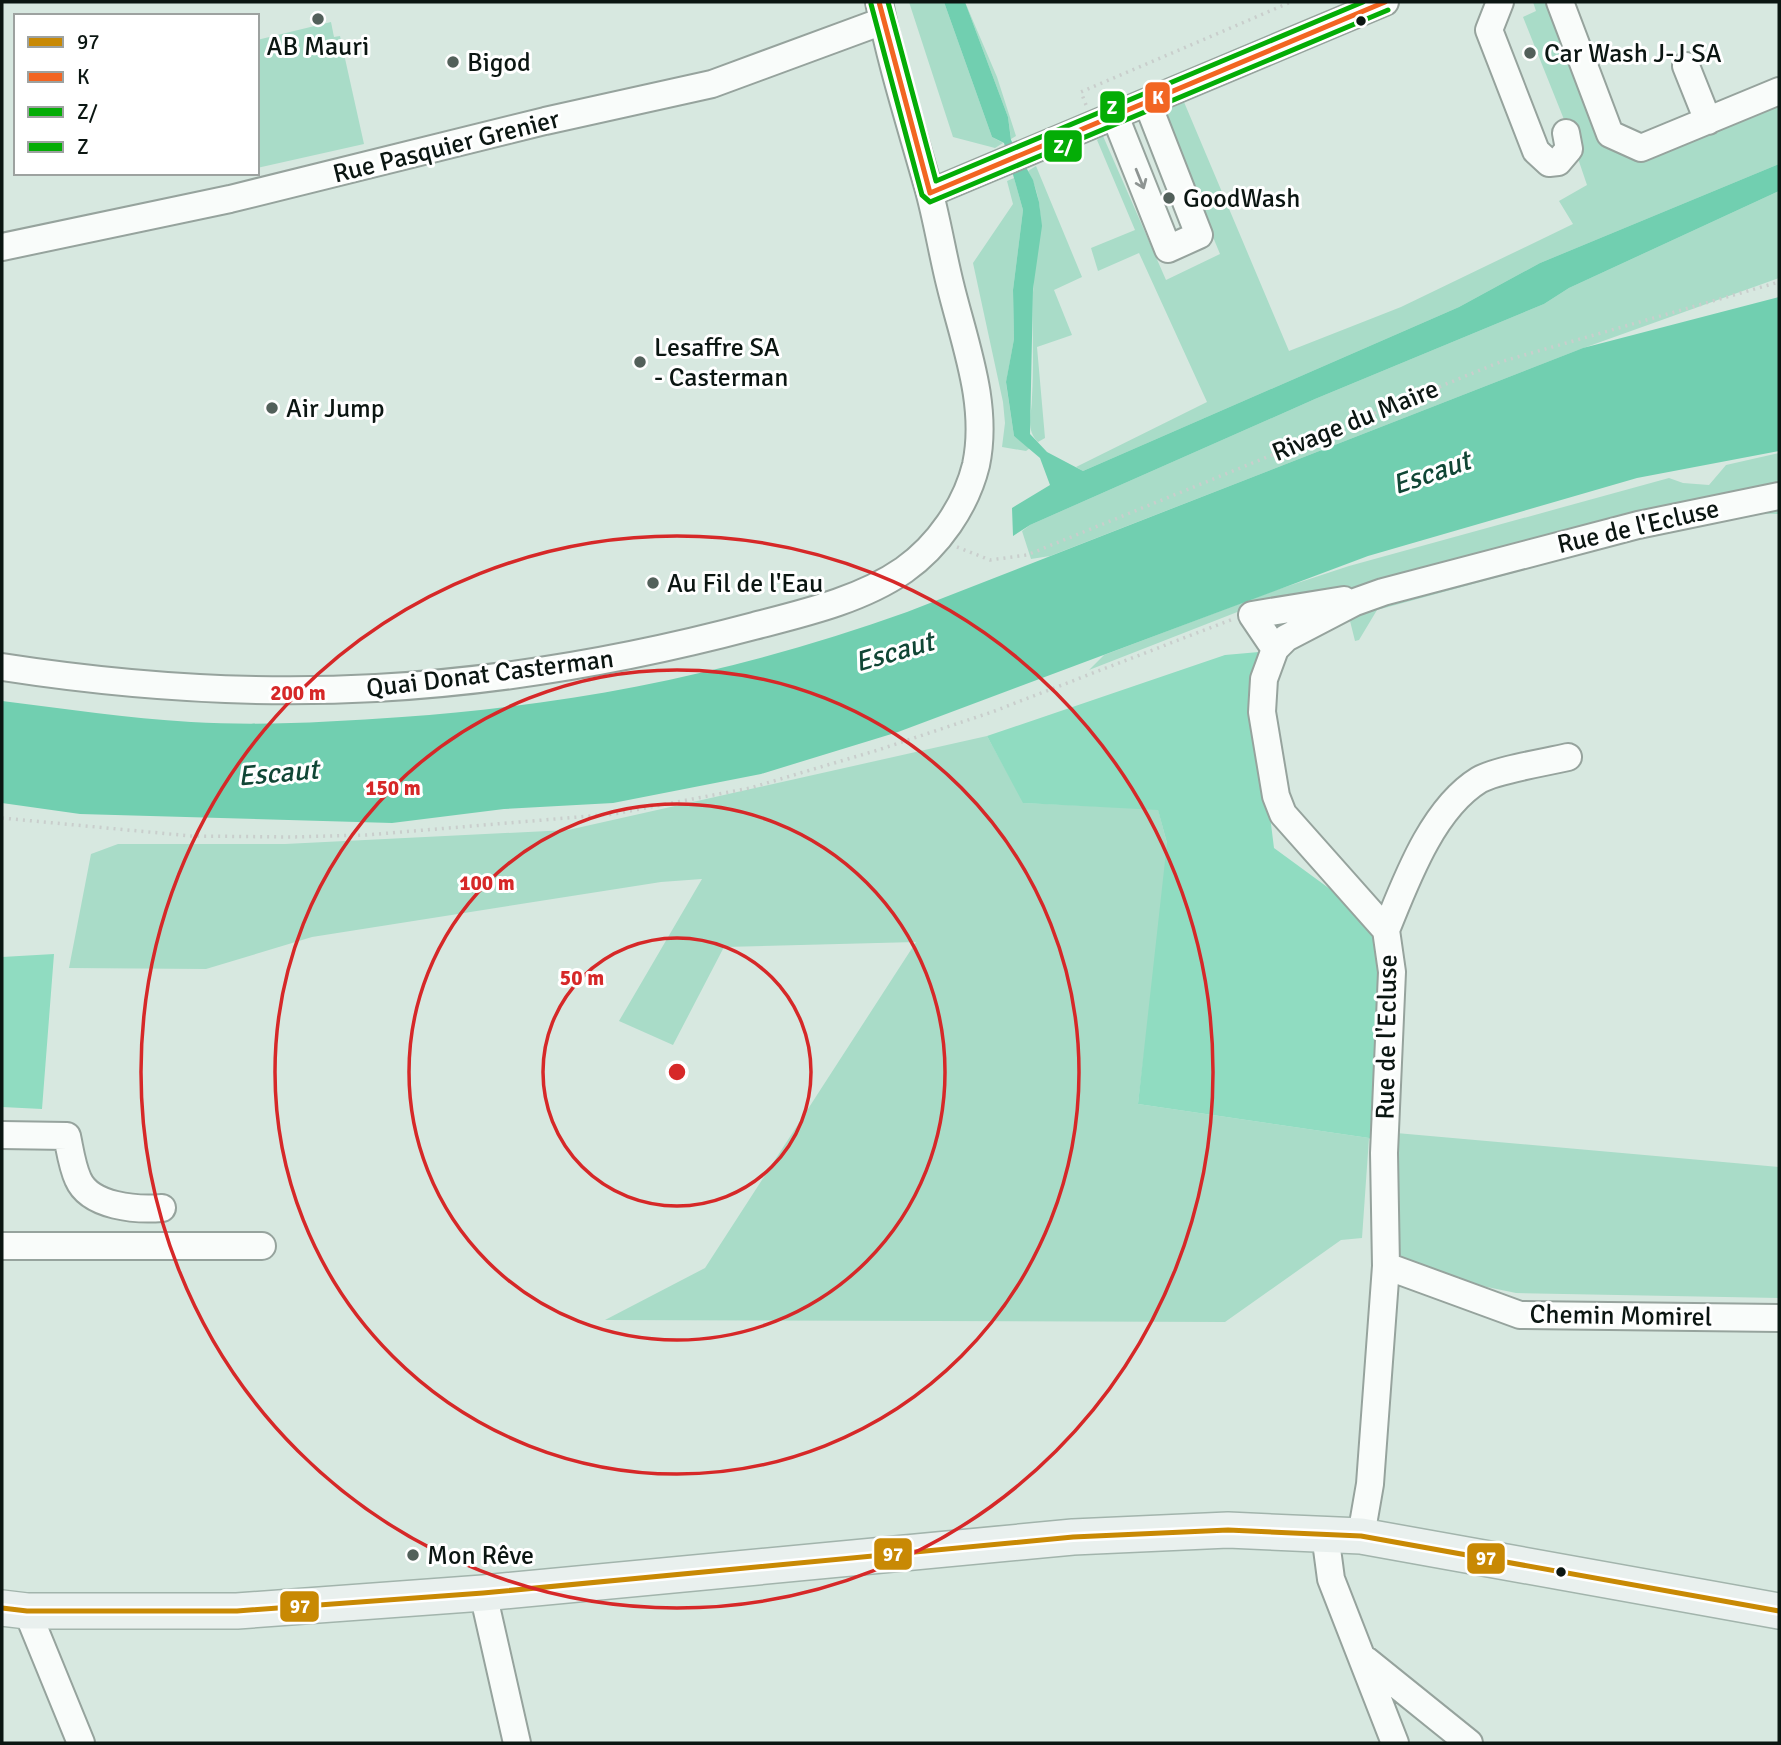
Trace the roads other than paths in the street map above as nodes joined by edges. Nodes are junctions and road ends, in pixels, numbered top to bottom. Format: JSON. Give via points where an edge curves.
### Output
{"nodes":[{"id":1,"x":1385,"y":2,"type":"edge"},
{"id":2,"x":1500,"y":2,"type":"edge"},
{"id":3,"x":1560,"y":2,"type":"edge"},
{"id":4,"x":881,"y":11,"type":"edge"},
{"id":5,"x":1686,"y":66,"type":"dead end"},
{"id":6,"x":1779,"y":90,"type":"edge"},
{"id":7,"x":1147,"y":102,"type":"junction"},
{"id":8,"x":1104,"y":120,"type":"junction"},
{"id":9,"x":1708,"y":121,"type":"junction"},
{"id":10,"x":1566,"y":133,"type":"dead end"},
{"id":11,"x":930,"y":194,"type":"junction"},
{"id":12,"x":2,"y":247,"type":"edge"},
{"id":13,"x":1779,"y":496,"type":"edge"},
{"id":14,"x":1361,"y":599,"type":"junction"},
{"id":15,"x":1275,"y":649,"type":"junction"},
{"id":16,"x":2,"y":667,"type":"edge"},
{"id":17,"x":1568,"y":757,"type":"dead end"},
{"id":18,"x":1385,"y":930,"type":"junction"},
{"id":19,"x":2,"y":1135,"type":"edge"},
{"id":20,"x":162,"y":1209,"type":"dead end"},
{"id":21,"x":2,"y":1246,"type":"edge"},
{"id":22,"x":262,"y":1246,"type":"dead end"},
{"id":23,"x":1386,"y":1266,"type":"junction"},
{"id":24,"x":1779,"y":1318,"type":"edge"},
{"id":25,"x":1325,"y":1534,"type":"junction"},
{"id":26,"x":1361,"y":1536,"type":"junction"},
{"id":27,"x":483,"y":1593,"type":"junction"},
{"id":28,"x":14,"y":1609,"type":"edge"},
{"id":29,"x":1779,"y":1611,"type":"edge"},
{"id":30,"x":1365,"y":1658,"type":"junction"},
{"id":31,"x":80,"y":1743,"type":"edge"},
{"id":32,"x":517,"y":1743,"type":"edge"},
{"id":33,"x":1395,"y":1743,"type":"edge"},
{"id":34,"x":1469,"y":1743,"type":"edge"}],
"edges":[{"from":1,"to":7,"type":"street"},
{"from":2,"to":10,"type":"street","via":[[1489,30],[1536,151],[1549,163],[1558,162],[1569,149]]},
{"from":3,"to":9,"type":"street","via":[[1610,134],[1641,148]]},
{"from":4,"to":11,"type":"street","name":"Quai Donat Casterman"},
{"from":4,"to":12,"type":"street","name":"Rue Pasquier Grenier","via":[[712,84],[230,199]]},
{"from":5,"to":9,"type":"street"},
{"from":6,"to":9,"type":"street"},
{"from":7,"to":8,"type":"street"},
{"from":8,"to":7,"type":"street","one_way":true,"via":[[1168,249],[1199,234]]},
{"from":8,"to":11,"type":"street"},
{"from":11,"to":16,"type":"street","name":"Quai Donat Casterman","via":[[980,417],[975,466],[960,505],[939,539],[905,569],[875,587],[806,613],[657,652],[517,674],[376,688],[111,683]]},
{"from":13,"to":14,"type":"street","name":"Rue de l'Ecluse","via":[[1638,525]]},
{"from":14,"to":15,"type":"street","name":"Rue de l'Ecluse"},
{"from":14,"to":15,"type":"street","via":[[1252,615]]},
{"from":15,"to":18,"type":"street","name":"Rue de l'Ecluse","via":[[1264,679],[1262,712],[1276,796],[1293,828]]},
{"from":17,"to":18,"type":"street","via":[[1480,779],[1442,816],[1408,876]]},
{"from":18,"to":23,"type":"street","name":"Rue de l'Ecluse","via":[[1392,972],[1384,1153]]},
{"from":19,"to":20,"type":"street","via":[[71,1136],[78,1180],[86,1190],[137,1210]]},
{"from":21,"to":22,"type":"street"},
{"from":23,"to":24,"type":"street","name":"Chemin Momirel","via":[[1520,1315]]},
{"from":23,"to":26,"type":"street","name":"Rue de l'Ecluse","via":[[1370,1484]]},
{"from":25,"to":26,"type":"main road"},
{"from":25,"to":27,"type":"main road","via":[[1228,1531],[1073,1537]]},
{"from":25,"to":30,"type":"street","via":[[1331,1578]]},
{"from":26,"to":29,"type":"main road"},
{"from":27,"to":28,"type":"main road","via":[[237,1611]]},
{"from":27,"to":32,"type":"street"},
{"from":28,"to":31,"type":"street"},
{"from":30,"to":33,"type":"street"},
{"from":30,"to":34,"type":"street"}]}
